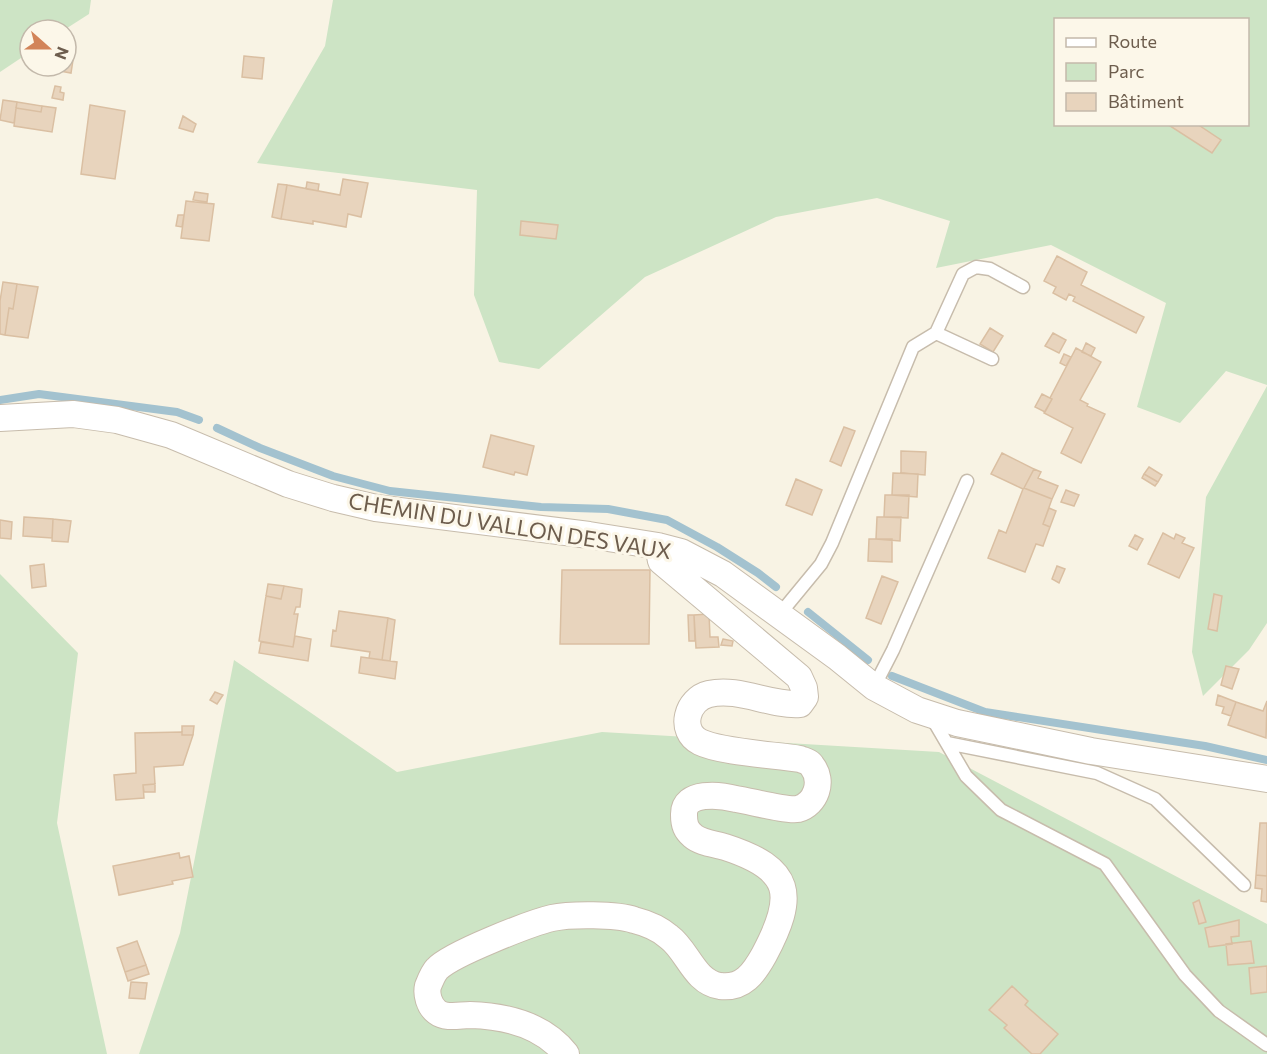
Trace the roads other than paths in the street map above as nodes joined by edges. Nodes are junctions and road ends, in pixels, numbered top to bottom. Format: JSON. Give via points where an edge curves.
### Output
{"nodes":[{"id":1,"x":1023,"y":287,"type":"dead end"},
{"id":2,"x":936,"y":333,"type":"junction"},
{"id":3,"x":992,"y":359,"type":"dead end"},
{"id":4,"x":0,"y":418,"type":"edge"},
{"id":5,"x":967,"y":481,"type":"dead end"},
{"id":6,"x":658,"y":546,"type":"junction"},
{"id":7,"x":779,"y":615,"type":"junction"},
{"id":8,"x":874,"y":687,"type":"junction"},
{"id":9,"x":930,"y":715,"type":"junction"},
{"id":10,"x":947,"y":743,"type":"junction"},
{"id":11,"x":1267,"y":778,"type":"edge"},
{"id":12,"x":1244,"y":885,"type":"dead end"},
{"id":13,"x":1267,"y":1045,"type":"edge"},
{"id":14,"x":566,"y":1054,"type":"edge"}],
"edges":[{"from":1,"to":2,"type":"lane","via":[[990,269],[976,267],[963,274]]},
{"from":2,"to":3,"type":"lane"},
{"from":2,"to":7,"type":"lane","via":[[913,347],[832,543],[821,564]]},
{"from":4,"to":6,"type":"street","name":"CHEMIN DU VALLON DES VAUX","via":[[73,414],[117,420],[171,435],[288,484],[333,498],[376,508]]},
{"from":5,"to":8,"type":"lane"},
{"from":6,"to":7,"type":"street","name":"CHEMIN DU VALLON DES VAUX","via":[[681,552],[723,574]]},
{"from":6,"to":14,"type":"street","via":[[661,561],[799,678],[804,688],[805,697],[800,704],[731,694],[710,693],[697,698],[686,722],[690,734],[718,748],[800,759],[811,764],[818,784],[808,805],[795,810],[704,796],[692,800],[684,811],[684,826],[695,838],[755,858],[778,876],[785,896],[780,921],[761,960],[749,978],[736,986],[719,986],[705,980],[670,937],[654,928],[632,919],[603,915],[553,918],[496,939],[436,970],[428,987],[428,999],[436,1012],[515,1021],[538,1030]]},
{"from":7,"to":8,"type":"street","name":"CHEMIN DU VALLON DES VAUX"},
{"from":8,"to":9,"type":"street","name":"CHEMIN DU VALLON DES VAUX"},
{"from":9,"to":10,"type":"lane"},
{"from":9,"to":11,"type":"street","name":"CHEMIN DU VALLON DES VAUX","via":[[1091,751]]},
{"from":10,"to":12,"type":"lane","via":[[1097,773],[1155,799]]},
{"from":10,"to":13,"type":"lane","via":[[966,776],[1001,810],[1105,864],[1185,975],[1219,1011]]}]}
